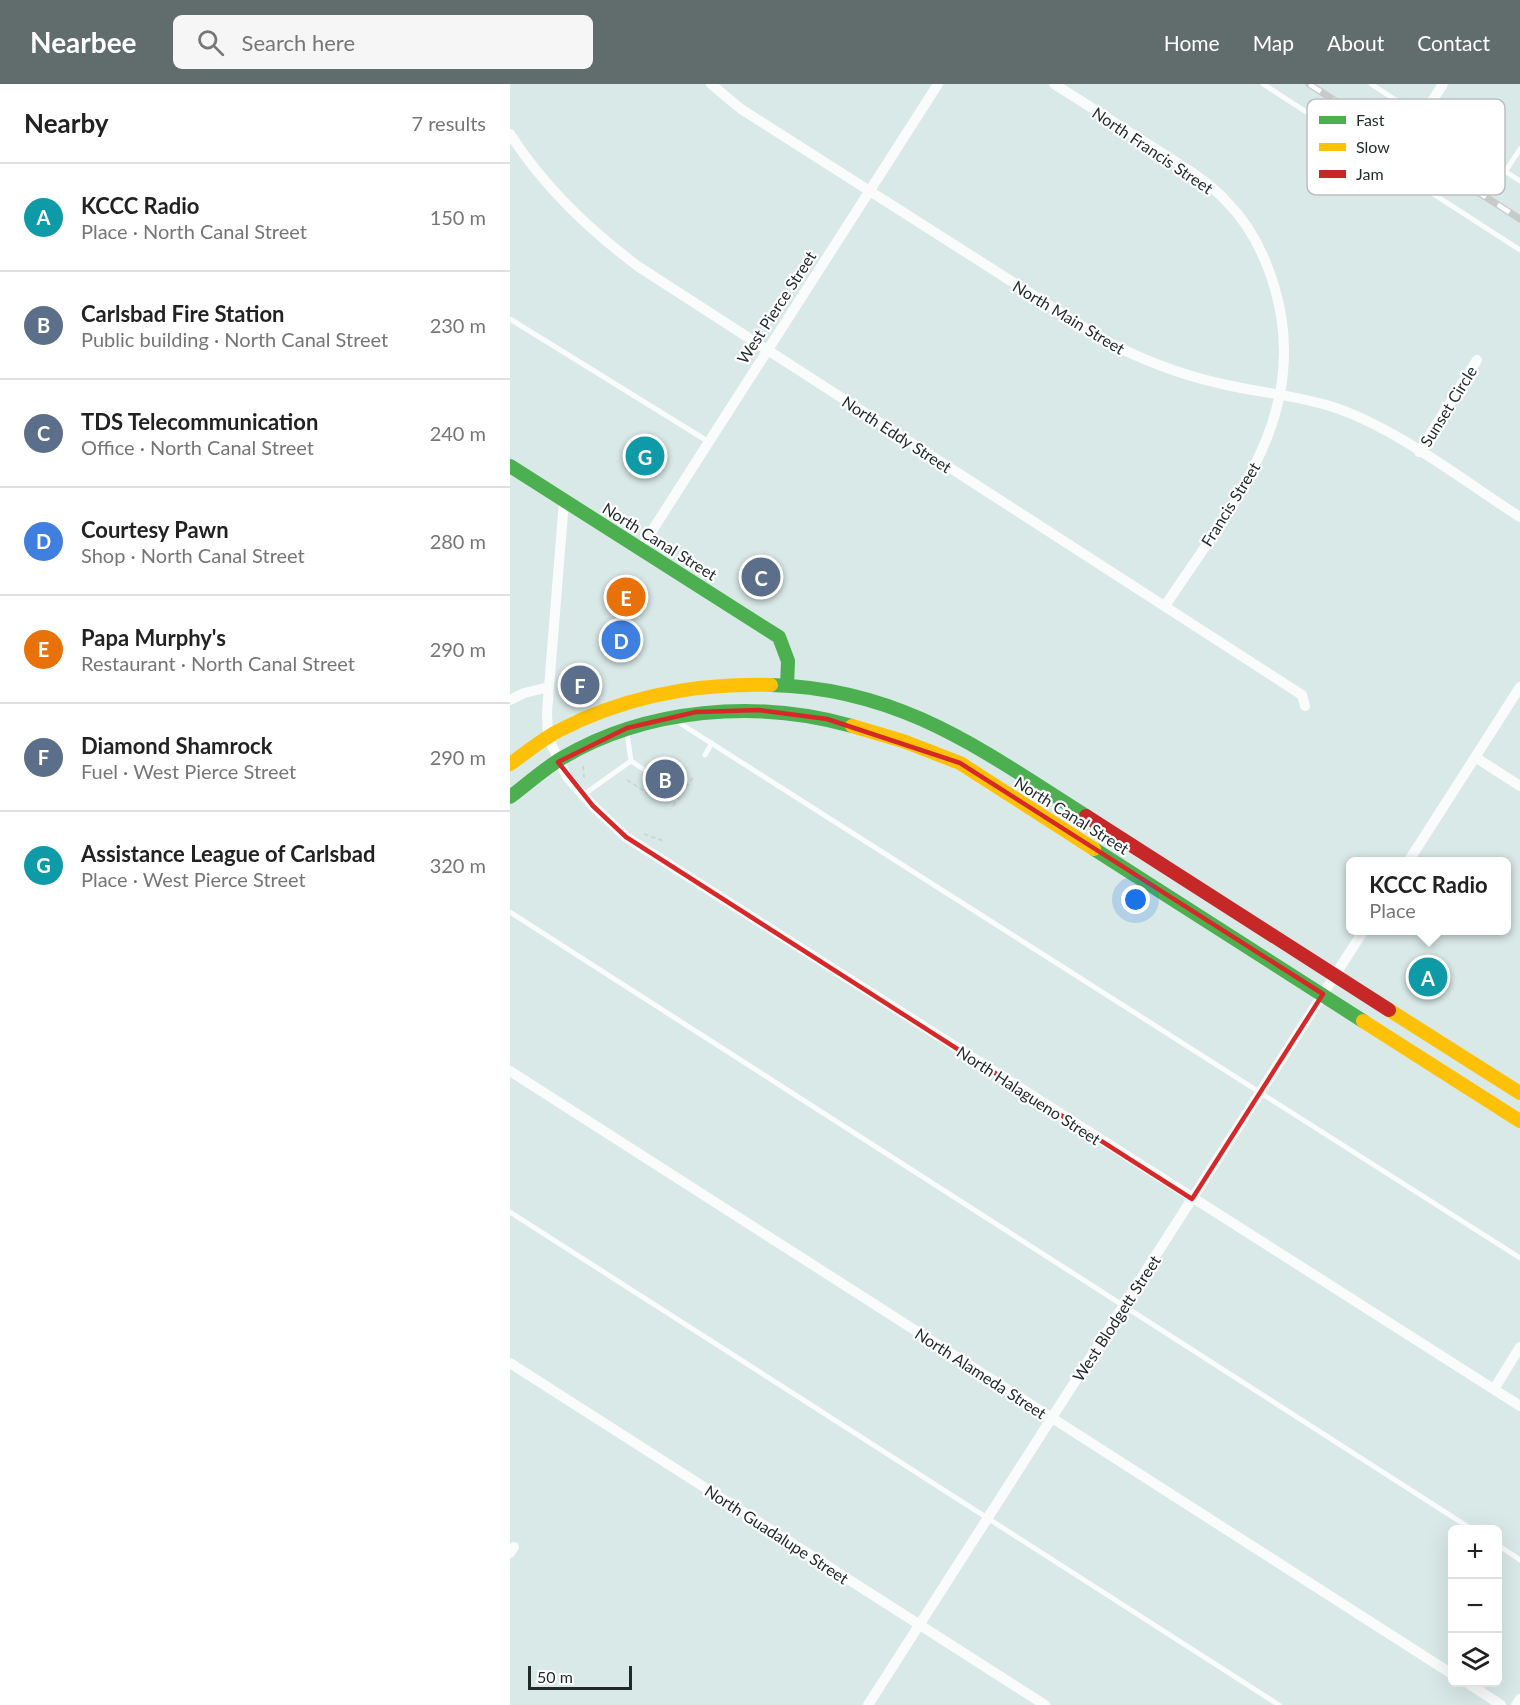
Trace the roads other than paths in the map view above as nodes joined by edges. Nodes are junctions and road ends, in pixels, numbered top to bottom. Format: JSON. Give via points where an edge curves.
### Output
{"nodes":[{"id":1,"x":711,"y":84,"type":"edge"},
{"id":2,"x":938,"y":84,"type":"edge"},
{"id":3,"x":1054,"y":84,"type":"edge"},
{"id":4,"x":1263,"y":84,"type":"edge"},
{"id":5,"x":1371,"y":84,"type":"edge"},
{"id":6,"x":1443,"y":84,"type":"edge"},
{"id":7,"x":1394,"y":99,"type":"edge"},
{"id":8,"x":1433,"y":99,"type":"edge"},
{"id":9,"x":1307,"y":112,"type":"edge"},
{"id":10,"x":510,"y":134,"type":"edge"},
{"id":11,"x":1520,"y":149,"type":"edge"},
{"id":12,"x":1505,"y":172,"type":"joint"},
{"id":13,"x":1520,"y":181,"type":"edge"},
{"id":14,"x":870,"y":191,"type":"junction"},
{"id":15,"x":1435,"y":195,"type":"edge"},
{"id":16,"x":1520,"y":250,"type":"edge"},
{"id":17,"x":510,"y":319,"type":"edge"},
{"id":18,"x":768,"y":351,"type":"junction"},
{"id":19,"x":1477,"y":360,"type":"dead end"},
{"id":20,"x":1281,"y":395,"type":"junction"},
{"id":21,"x":709,"y":442,"type":"junction"},
{"id":22,"x":1419,"y":452,"type":"junction"},
{"id":23,"x":510,"y":466,"type":"edge"},
{"id":24,"x":564,"y":501,"type":"junction"},
{"id":25,"x":1520,"y":517,"type":"edge"},
{"id":26,"x":641,"y":548,"type":"junction"},
{"id":27,"x":1165,"y":606,"type":"junction"},
{"id":28,"x":787,"y":686,"type":"junction"},
{"id":29,"x":549,"y":687,"type":"junction"},
{"id":30,"x":1520,"y":687,"type":"edge"},
{"id":31,"x":510,"y":700,"type":"edge"},
{"id":32,"x":1305,"y":706,"type":"dead end"},
{"id":33,"x":670,"y":717,"type":"junction"},
{"id":34,"x":827,"y":719,"type":"junction"},
{"id":35,"x":627,"y":728,"type":"junction"},
{"id":36,"x":548,"y":737,"type":"junction"},
{"id":37,"x":712,"y":743,"type":"junction"},
{"id":38,"x":705,"y":755,"type":"dead end"},
{"id":39,"x":1475,"y":757,"type":"junction"},
{"id":40,"x":631,"y":761,"type":"junction"},
{"id":41,"x":558,"y":762,"type":"junction"},
{"id":42,"x":510,"y":764,"type":"edge"},
{"id":43,"x":643,"y":769,"type":"dead end"},
{"id":44,"x":1520,"y":786,"type":"edge"},
{"id":45,"x":583,"y":795,"type":"junction"},
{"id":46,"x":510,"y":797,"type":"edge"},
{"id":47,"x":1411,"y":857,"type":"edge"},
{"id":48,"x":510,"y":912,"type":"edge"},
{"id":49,"x":1361,"y":935,"type":"edge"},
{"id":50,"x":1336,"y":975,"type":"junction"},
{"id":51,"x":1323,"y":994,"type":"junction"},
{"id":52,"x":510,"y":1071,"type":"edge"},
{"id":53,"x":1260,"y":1092,"type":"junction"},
{"id":54,"x":1520,"y":1093,"type":"edge"},
{"id":55,"x":1520,"y":1121,"type":"edge"},
{"id":56,"x":1192,"y":1199,"type":"junction"},
{"id":57,"x":510,"y":1212,"type":"edge"},
{"id":58,"x":1520,"y":1258,"type":"edge"},
{"id":59,"x":1125,"y":1305,"type":"junction"},
{"id":60,"x":1520,"y":1347,"type":"edge"},
{"id":61,"x":510,"y":1363,"type":"edge"},
{"id":62,"x":1494,"y":1389,"type":"junction"},
{"id":63,"x":1520,"y":1406,"type":"edge"},
{"id":64,"x":1052,"y":1418,"type":"junction"},
{"id":65,"x":986,"y":1519,"type":"junction"},
{"id":66,"x":1465,"y":1525,"type":"edge"},
{"id":67,"x":1502,"y":1548,"type":"edge"},
{"id":68,"x":1520,"y":1560,"type":"edge"},
{"id":69,"x":919,"y":1624,"type":"junction"},
{"id":70,"x":1448,"y":1671,"type":"edge"},
{"id":71,"x":1473,"y":1687,"type":"edge"},
{"id":72,"x":1520,"y":1699,"type":"edge"},
{"id":73,"x":868,"y":1705,"type":"edge"},
{"id":74,"x":1045,"y":1705,"type":"edge"},
{"id":75,"x":1279,"y":1705,"type":"edge"},
{"id":76,"x":1502,"y":1705,"type":"edge"},
{"id":77,"x":1516,"y":1705,"type":"edge"}],
"edges":[{"from":1,"to":14,"type":"street","name":"North Main Street","via":[[741,108]]},
{"from":2,"to":14,"type":"street","name":"West Pierce Street"},
{"from":3,"to":20,"type":"street","name":"North Francis Street","via":[[1188,169],[1239,217],[1266,261],[1282,316],[1285,341]]},
{"from":4,"to":9,"type":"lane"},
{"from":5,"to":7,"type":"lane"},
{"from":6,"to":8,"type":"street"},
{"from":10,"to":18,"type":"street","name":"North Eddy Street","via":[[543,179],[598,234],[639,267]]},
{"from":11,"to":12,"type":"lane"},
{"from":12,"to":13,"type":"lane"},
{"from":14,"to":18,"type":"street","name":"West Pierce Street"},
{"from":14,"to":20,"type":"street","name":"North Main Street","via":[[1119,348],[1216,383]]},
{"from":15,"to":16,"type":"lane"},
{"from":17,"to":21,"type":"lane"},
{"from":18,"to":21,"type":"street","name":"West Pierce Street"},
{"from":18,"to":27,"type":"street","name":"North Eddy Street"},
{"from":19,"to":22,"type":"street","name":"Sunset Circle"},
{"from":20,"to":22,"type":"street","name":"North Main Street","via":[[1346,412]]},
{"from":20,"to":27,"type":"street","name":"Francis Street","via":[[1267,443],[1249,477]]},
{"from":21,"to":26,"type":"street","name":"West Pierce Street"},
{"from":22,"to":25,"type":"street","name":"North Main Street"},
{"from":23,"to":24,"type":"main road","name":"North Canal Street"},
{"from":24,"to":26,"type":"main road","name":"North Canal Street"},
{"from":24,"to":29,"type":"street"},
{"from":26,"to":28,"type":"main road","name":"North Canal Street","via":[[779,637],[786,648]]},
{"from":27,"to":32,"type":"street","name":"North Eddy Street","via":[[1302,695]]},
{"from":28,"to":34,"type":"main road","via":[[789,694]]},
{"from":28,"to":36,"type":"main road","name":"North Canal Street","via":[[731,684],[669,690],[614,707]]},
{"from":28,"to":50,"type":"main road","name":"North Canal Street","via":[[872,700],[950,730]]},
{"from":29,"to":31,"type":"street"},
{"from":29,"to":36,"type":"street"},
{"from":30,"to":39,"type":"street"},
{"from":33,"to":34,"type":"main road","name":"North Canal Street","via":[[759,710]]},
{"from":33,"to":35,"type":"main road","name":"North Canal Street"},
{"from":33,"to":37,"type":"lane"},
{"from":34,"to":51,"type":"main road","name":"North Canal Street","via":[[879,732],[960,763]]},
{"from":35,"to":40,"type":"lane"},
{"from":35,"to":41,"type":"main road","name":"North Canal Street"},
{"from":36,"to":41,"type":"street"},
{"from":36,"to":42,"type":"main road"},
{"from":37,"to":38,"type":"lane"},
{"from":37,"to":53,"type":"lane"},
{"from":39,"to":44,"type":"street"},
{"from":39,"to":47,"type":"street"},
{"from":40,"to":43,"type":"lane"},
{"from":40,"to":45,"type":"lane"},
{"from":41,"to":45,"type":"street","name":"North Halagueno Street"},
{"from":41,"to":46,"type":"main road"},
{"from":45,"to":56,"type":"street","name":"North Halagueno Street","via":[[626,837]]},
{"from":48,"to":59,"type":"lane"},
{"from":49,"to":50,"type":"street","name":"West Blodgett Street"},
{"from":50,"to":51,"type":"street","name":"West Blodgett Street"},
{"from":50,"to":54,"type":"main road","name":"North Canal Street"},
{"from":51,"to":53,"type":"street","name":"West Blodgett Street"},
{"from":51,"to":55,"type":"main road","name":"North Canal Street"},
{"from":52,"to":64,"type":"street","name":"North Alameda Street"},
{"from":53,"to":56,"type":"street","name":"West Blodgett Street"},
{"from":53,"to":58,"type":"lane"},
{"from":56,"to":59,"type":"street","name":"West Blodgett Street"},
{"from":56,"to":62,"type":"street","name":"North Halagueno Street"},
{"from":57,"to":65,"type":"lane"},
{"from":59,"to":64,"type":"street","name":"West Blodgett Street"},
{"from":59,"to":66,"type":"lane"},
{"from":60,"to":62,"type":"street"},
{"from":61,"to":69,"type":"street","name":"North Guadalupe Street"},
{"from":62,"to":63,"type":"street","name":"North Halagueno Street"},
{"from":64,"to":65,"type":"street","name":"West Blodgett Street"},
{"from":64,"to":70,"type":"street","name":"North Alameda Street"},
{"from":65,"to":69,"type":"street","name":"West Blodgett Street"},
{"from":65,"to":75,"type":"lane"},
{"from":67,"to":68,"type":"lane"},
{"from":69,"to":73,"type":"street","name":"West Blodgett Street"},
{"from":69,"to":74,"type":"street","name":"North Guadalupe Street"},
{"from":71,"to":76,"type":"street"},
{"from":72,"to":77,"type":"street"}]}
